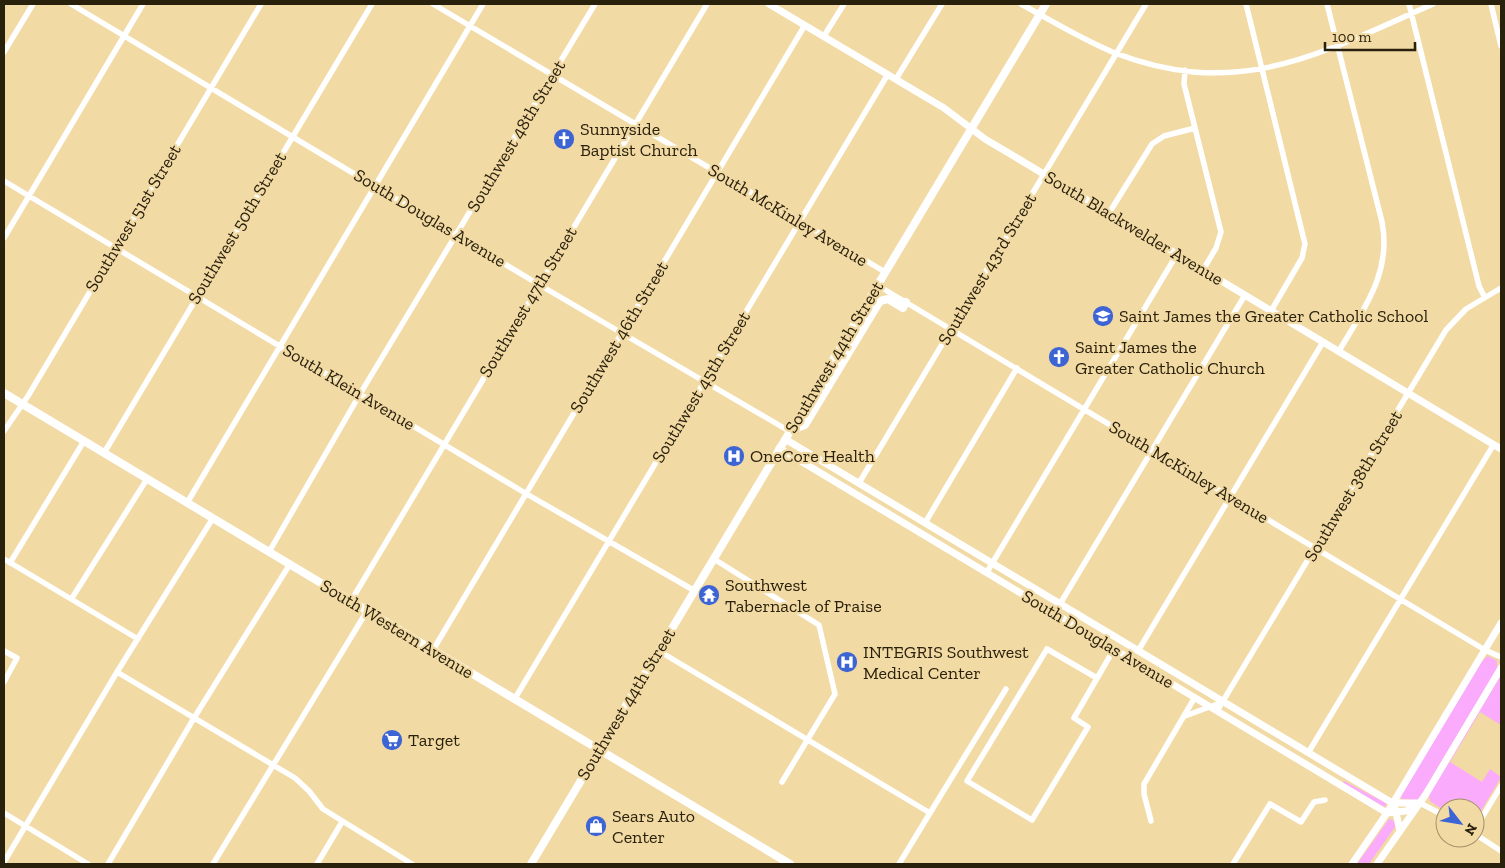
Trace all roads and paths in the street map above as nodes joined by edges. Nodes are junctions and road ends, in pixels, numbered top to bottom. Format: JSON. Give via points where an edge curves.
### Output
{"nodes":[{"id":1,"x":33,"y":4,"type":"edge"},
{"id":2,"x":71,"y":4,"type":"edge"},
{"id":3,"x":143,"y":4,"type":"edge"},
{"id":4,"x":261,"y":4,"type":"edge"},
{"id":5,"x":372,"y":4,"type":"edge"},
{"id":6,"x":433,"y":4,"type":"edge"},
{"id":7,"x":483,"y":4,"type":"edge"},
{"id":8,"x":595,"y":4,"type":"edge"},
{"id":9,"x":707,"y":4,"type":"edge"},
{"id":10,"x":769,"y":4,"type":"edge"},
{"id":11,"x":844,"y":4,"type":"edge"},
{"id":12,"x":942,"y":4,"type":"edge"},
{"id":13,"x":1021,"y":4,"type":"edge"},
{"id":14,"x":1046,"y":4,"type":"edge"},
{"id":15,"x":1146,"y":4,"type":"edge"},
{"id":16,"x":1246,"y":4,"type":"edge"},
{"id":17,"x":1328,"y":4,"type":"edge"},
{"id":18,"x":1409,"y":4,"type":"edge"},
{"id":19,"x":1433,"y":4,"type":"edge"},
{"id":20,"x":1491,"y":4,"type":"edge"},
{"id":21,"x":1411,"y":13,"type":"junction"},
{"id":22,"x":1040,"y":14,"type":"junction"},
{"id":23,"x":805,"y":25,"type":"junction"},
{"id":24,"x":470,"y":26,"type":"junction"},
{"id":25,"x":124,"y":36,"type":"junction"},
{"id":26,"x":824,"y":36,"type":"junction"},
{"id":27,"x":1338,"y":46,"type":"junction"},
{"id":28,"x":1501,"y":46,"type":"edge"},
{"id":29,"x":4,"y":52,"type":"edge"},
{"id":30,"x":1116,"y":53,"type":"junction"},
{"id":31,"x":1185,"y":70,"type":"junction"},
{"id":32,"x":1262,"y":70,"type":"junction"},
{"id":33,"x":888,"y":74,"type":"junction"},
{"id":34,"x":552,"y":76,"type":"junction"},
{"id":35,"x":896,"y":79,"type":"junction"},
{"id":36,"x":210,"y":88,"type":"junction"},
{"id":37,"x":634,"y":124,"type":"junction"},
{"id":38,"x":971,"y":128,"type":"junction"},
{"id":39,"x":1195,"y":128,"type":"junction"},
{"id":40,"x":292,"y":136,"type":"junction"},
{"id":41,"x":718,"y":174,"type":"junction"},
{"id":42,"x":1043,"y":174,"type":"junction"},
{"id":43,"x":4,"y":181,"type":"edge"},
{"id":44,"x":374,"y":185,"type":"junction"},
{"id":45,"x":28,"y":196,"type":"junction"},
{"id":46,"x":1109,"y":214,"type":"junction"},
{"id":47,"x":799,"y":222,"type":"junction"},
{"id":48,"x":457,"y":234,"type":"junction"},
{"id":49,"x":4,"y":238,"type":"edge"},
{"id":50,"x":115,"y":247,"type":"junction"},
{"id":51,"x":1177,"y":254,"type":"junction"},
{"id":52,"x":1203,"y":270,"type":"junction"},
{"id":53,"x":885,"y":272,"type":"junction"},
{"id":54,"x":538,"y":284,"type":"junction"},
{"id":55,"x":877,"y":285,"type":"junction"},
{"id":56,"x":1501,"y":288,"type":"edge"},
{"id":57,"x":1245,"y":295,"type":"junction"},
{"id":58,"x":196,"y":296,"type":"junction"},
{"id":59,"x":1484,"y":296,"type":"junction"},
{"id":60,"x":905,"y":305,"type":"junction"},
{"id":61,"x":1271,"y":310,"type":"junction"},
{"id":62,"x":951,"y":329,"type":"junction"},
{"id":63,"x":621,"y":333,"type":"junction"},
{"id":64,"x":1322,"y":342,"type":"junction"},
{"id":65,"x":279,"y":345,"type":"junction"},
{"id":66,"x":1339,"y":352,"type":"junction"},
{"id":67,"x":1017,"y":368,"type":"junction"},
{"id":68,"x":705,"y":381,"type":"junction"},
{"id":69,"x":4,"y":393,"type":"edge"},
{"id":70,"x":1408,"y":393,"type":"junction"},
{"id":71,"x":360,"y":394,"type":"junction"},
{"id":72,"x":22,"y":404,"type":"junction"},
{"id":73,"x":1085,"y":408,"type":"junction"},
{"id":74,"x":4,"y":431,"type":"edge"},
{"id":75,"x":787,"y":435,"type":"junction"},
{"id":76,"x":84,"y":441,"type":"junction"},
{"id":77,"x":444,"y":443,"type":"junction"},
{"id":78,"x":1494,"y":444,"type":"junction"},
{"id":79,"x":779,"y":448,"type":"junction"},
{"id":80,"x":1501,"y":449,"type":"edge"},
{"id":81,"x":1152,"y":450,"type":"junction"},
{"id":82,"x":104,"y":453,"type":"junction"},
{"id":83,"x":147,"y":479,"type":"junction"},
{"id":84,"x":859,"y":483,"type":"junction"},
{"id":85,"x":525,"y":493,"type":"junction"},
{"id":86,"x":1230,"y":497,"type":"junction"},
{"id":87,"x":187,"y":502,"type":"junction"},
{"id":88,"x":213,"y":518,"type":"junction"},
{"id":89,"x":924,"y":523,"type":"junction"},
{"id":90,"x":610,"y":541,"type":"junction"},
{"id":91,"x":1316,"y":548,"type":"junction"},
{"id":92,"x":269,"y":552,"type":"junction"},
{"id":93,"x":714,"y":558,"type":"junction"},
{"id":94,"x":4,"y":559,"type":"edge"},
{"id":95,"x":10,"y":563,"type":"junction"},
{"id":96,"x":992,"y":563,"type":"junction"},
{"id":97,"x":290,"y":564,"type":"junction"},
{"id":98,"x":986,"y":572,"type":"junction"},
{"id":99,"x":695,"y":591,"type":"junction"},
{"id":100,"x":72,"y":598,"type":"junction"},
{"id":101,"x":1401,"y":599,"type":"junction"},
{"id":102,"x":351,"y":601,"type":"junction"},
{"id":103,"x":1060,"y":604,"type":"junction"},
{"id":104,"x":367,"y":611,"type":"junction"},
{"id":105,"x":1501,"y":623,"type":"edge"},
{"id":106,"x":138,"y":639,"type":"junction"},
{"id":107,"x":1114,"y":649,"type":"junction"},
{"id":108,"x":433,"y":650,"type":"junction"},
{"id":109,"x":1485,"y":650,"type":"junction"},
{"id":110,"x":4,"y":651,"type":"edge"},
{"id":111,"x":659,"y":651,"type":"junction"},
{"id":112,"x":1138,"y":651,"type":"junction"},
{"id":113,"x":1501,"y":657,"type":"edge"},
{"id":114,"x":1501,"y":668,"type":"edge"},
{"id":115,"x":117,"y":672,"type":"junction"},
{"id":116,"x":1097,"y":678,"type":"junction"},
{"id":117,"x":4,"y":682,"type":"edge"},
{"id":118,"x":1006,"y":689,"type":"dead end"},
{"id":119,"x":1195,"y":697,"type":"junction"},
{"id":120,"x":514,"y":700,"type":"junction"},
{"id":121,"x":1223,"y":702,"type":"junction"},
{"id":122,"x":1215,"y":709,"type":"junction"},
{"id":123,"x":194,"y":718,"type":"junction"},
{"id":124,"x":1183,"y":718,"type":"junction"},
{"id":125,"x":808,"y":740,"type":"junction"},
{"id":126,"x":600,"y":749,"type":"junction"},
{"id":127,"x":1308,"y":753,"type":"junction"},
{"id":128,"x":272,"y":764,"type":"junction"},
{"id":129,"x":1343,"y":774,"type":"junction"},
{"id":130,"x":782,"y":782,"type":"dead end"},
{"id":131,"x":1337,"y":783,"type":"junction"},
{"id":132,"x":1501,"y":786,"type":"edge"},
{"id":133,"x":1325,"y":800,"type":"dead end"},
{"id":134,"x":1393,"y":803,"type":"junction"},
{"id":135,"x":1420,"y":803,"type":"junction"},
{"id":136,"x":1435,"y":811,"type":"edge"},
{"id":137,"x":1397,"y":812,"type":"junction"},
{"id":138,"x":1485,"y":812,"type":"edge"},
{"id":139,"x":4,"y":813,"type":"edge"},
{"id":140,"x":930,"y":813,"type":"junction"},
{"id":141,"x":1387,"y":813,"type":"junction"},
{"id":142,"x":1151,"y":821,"type":"dead end"},
{"id":143,"x":342,"y":822,"type":"junction"},
{"id":144,"x":25,"y":826,"type":"junction"},
{"id":145,"x":1400,"y":831,"type":"junction"},
{"id":146,"x":1485,"y":841,"type":"edge"},
{"id":147,"x":1501,"y":851,"type":"edge"},
{"id":148,"x":4,"y":862,"type":"edge"},
{"id":149,"x":88,"y":864,"type":"edge"},
{"id":150,"x":108,"y":864,"type":"edge"},
{"id":151,"x":213,"y":864,"type":"edge"},
{"id":152,"x":317,"y":864,"type":"edge"},
{"id":153,"x":412,"y":864,"type":"edge"},
{"id":154,"x":530,"y":864,"type":"edge"},
{"id":155,"x":790,"y":864,"type":"edge"},
{"id":156,"x":900,"y":864,"type":"edge"},
{"id":157,"x":1234,"y":864,"type":"edge"},
{"id":158,"x":1352,"y":864,"type":"edge"},
{"id":159,"x":1377,"y":864,"type":"edge"}],
"edges":[{"from":1,"to":29,"type":"street"},
{"from":2,"to":25,"type":"street","name":"South Douglas Avenue"},
{"from":3,"to":25,"type":"street"},
{"from":4,"to":36,"type":"street","name":"Southwest 51st Street"},
{"from":5,"to":40,"type":"street","name":"Southwest 50th Street"},
{"from":6,"to":24,"type":"street","name":"South McKinley Avenue"},
{"from":7,"to":24,"type":"street"},
{"from":8,"to":34,"type":"street","name":"Southwest 48th Street"},
{"from":9,"to":37,"type":"street","name":"Southwest 47th Street"},
{"from":10,"to":23,"type":"street","name":"South Blackwelder Avenue"},
{"from":11,"to":26,"type":"street"},
{"from":12,"to":35,"type":"street"},
{"from":13,"to":22,"type":"street"},
{"from":14,"to":22,"type":"main road","name":"Southwest 44th Street"},
{"from":15,"to":30,"type":"street","name":"Southwest 43rd Street"},
{"from":16,"to":32,"type":"street"},
{"from":17,"to":27,"type":"street"},
{"from":18,"to":21,"type":"street"},
{"from":19,"to":21,"type":"street"},
{"from":20,"to":28,"type":"street"},
{"from":21,"to":27,"type":"street"},
{"from":21,"to":59,"type":"street"},
{"from":22,"to":30,"type":"street"},
{"from":22,"to":38,"type":"main road","name":"Southwest 44th Street"},
{"from":23,"to":26,"type":"street","name":"South Blackwelder Avenue"},
{"from":23,"to":41,"type":"street","name":"Southwest 46th Street"},
{"from":24,"to":34,"type":"street","name":"South McKinley Avenue"},
{"from":24,"to":44,"type":"street"},
{"from":25,"to":36,"type":"street","name":"South Douglas Avenue"},
{"from":25,"to":45,"type":"street"},
{"from":26,"to":33,"type":"street","name":"South Blackwelder Avenue"},
{"from":27,"to":32,"type":"street"},
{"from":27,"to":66,"type":"street","via":[[1382,222],[1384,244],[1377,285]]},
{"from":30,"to":31,"type":"street"},
{"from":30,"to":42,"type":"street","name":"Southwest 43rd Street"},
{"from":31,"to":32,"type":"street","via":[[1229,73]]},
{"from":31,"to":39,"type":"street","via":[[1184,84]]},
{"from":32,"to":61,"type":"street","via":[[1305,244],[1300,262]]},
{"from":33,"to":35,"type":"street","name":"South Blackwelder Avenue"},
{"from":33,"to":47,"type":"street","name":"Southwest 45th Street"},
{"from":34,"to":37,"type":"street","name":"South McKinley Avenue"},
{"from":34,"to":48,"type":"street","name":"Southwest 48th Street"},
{"from":35,"to":38,"type":"street","name":"South Blackwelder Avenue"},
{"from":36,"to":40,"type":"street","name":"South Douglas Avenue"},
{"from":36,"to":50,"type":"street","name":"Southwest 51st Street"},
{"from":37,"to":41,"type":"street","name":"South McKinley Avenue"},
{"from":37,"to":54,"type":"street","name":"Southwest 47th Street"},
{"from":38,"to":42,"type":"street","name":"South Blackwelder Avenue"},
{"from":38,"to":53,"type":"main road","name":"Southwest 44th Street"},
{"from":39,"to":46,"type":"street","via":[[1164,136],[1152,144]]},
{"from":39,"to":52,"type":"street","via":[[1220,232],[1216,248]]},
{"from":40,"to":44,"type":"street","name":"South Douglas Avenue"},
{"from":40,"to":58,"type":"street","name":"Southwest 50th Street"},
{"from":41,"to":47,"type":"street","name":"South McKinley Avenue"},
{"from":41,"to":63,"type":"street","name":"Southwest 46th Street"},
{"from":42,"to":46,"type":"street","name":"South Blackwelder Avenue"},
{"from":42,"to":62,"type":"street","name":"Southwest 43rd Street"},
{"from":43,"to":45,"type":"street","name":"South Klein Avenue"},
{"from":44,"to":48,"type":"street","name":"South Douglas Avenue"},
{"from":44,"to":65,"type":"street"},
{"from":45,"to":49,"type":"street"},
{"from":45,"to":50,"type":"street","name":"South Klein Avenue"},
{"from":46,"to":51,"type":"street","name":"South Blackwelder Avenue"},
{"from":47,"to":53,"type":"street","name":"South McKinley Avenue"},
{"from":47,"to":68,"type":"street","name":"Southwest 45th Street"},
{"from":48,"to":54,"type":"street","name":"South Douglas Avenue"},
{"from":48,"to":71,"type":"street","name":"Southwest 48th Street"},
{"from":50,"to":58,"type":"street","name":"South Klein Avenue"},
{"from":50,"to":72,"type":"street","name":"Southwest 51st Street"},
{"from":51,"to":52,"type":"street","name":"South Blackwelder Avenue"},
{"from":51,"to":73,"type":"street"},
{"from":52,"to":57,"type":"street","name":"South Blackwelder Avenue"},
{"from":53,"to":55,"type":"main road","name":"Southwest 44th Street"},
{"from":54,"to":63,"type":"street","name":"South Douglas Avenue"},
{"from":54,"to":77,"type":"street","name":"Southwest 47th Street"},
{"from":55,"to":60,"type":"street","name":"South McKinley Avenue"},
{"from":55,"to":75,"type":"main road","name":"Southwest 44th Street"},
{"from":56,"to":59,"type":"street","name":"Southwest 38th Street"},
{"from":57,"to":61,"type":"street","name":"South Blackwelder Avenue"},
{"from":57,"to":81,"type":"street"},
{"from":58,"to":65,"type":"street","name":"South Klein Avenue"},
{"from":58,"to":82,"type":"street","name":"Southwest 50th Street"},
{"from":59,"to":70,"type":"street","name":"Southwest 38th Street","via":[[1450,325]]},
{"from":60,"to":62,"type":"street","name":"South McKinley Avenue"},
{"from":60,"to":75,"type":"main road","via":[[888,299],[880,301],[805,425]]},
{"from":61,"to":64,"type":"street","name":"South Blackwelder Avenue"},
{"from":62,"to":67,"type":"street","name":"South McKinley Avenue"},
{"from":62,"to":84,"type":"street","name":"Southwest 43rd Street"},
{"from":63,"to":68,"type":"street","name":"South Douglas Avenue"},
{"from":63,"to":85,"type":"street","name":"Southwest 46th Street"},
{"from":64,"to":66,"type":"street","name":"South Blackwelder Avenue"},
{"from":64,"to":86,"type":"street"},
{"from":65,"to":71,"type":"street","name":"South Klein Avenue"},
{"from":65,"to":87,"type":"street"},
{"from":66,"to":70,"type":"street","name":"South Blackwelder Avenue"},
{"from":67,"to":73,"type":"street","name":"South McKinley Avenue"},
{"from":67,"to":89,"type":"street"},
{"from":68,"to":75,"type":"street","name":"South Douglas Avenue"},
{"from":68,"to":90,"type":"street","name":"Southwest 45th Street"},
{"from":69,"to":72,"type":"main road","name":"South Western Avenue"},
{"from":70,"to":78,"type":"street","name":"South Blackwelder Avenue"},
{"from":70,"to":91,"type":"street","name":"Southwest 38th Street"},
{"from":71,"to":77,"type":"street","name":"South Klein Avenue"},
{"from":71,"to":92,"type":"street","name":"Southwest 48th Street"},
{"from":72,"to":74,"type":"street","name":"Southwest 51st Street"},
{"from":72,"to":76,"type":"main road","name":"South Western Avenue"},
{"from":73,"to":81,"type":"street","name":"South McKinley Avenue"},
{"from":73,"to":96,"type":"street"},
{"from":75,"to":79,"type":"main road","name":"Southwest 44th Street"},
{"from":75,"to":84,"type":"street","name":"South Douglas Avenue"},
{"from":76,"to":82,"type":"main road","name":"South Western Avenue"},
{"from":76,"to":95,"type":"street"},
{"from":77,"to":85,"type":"street","name":"South Klein Avenue"},
{"from":77,"to":102,"type":"street","name":"Southwest 47th Street"},
{"from":78,"to":80,"type":"street","name":"South Blackwelder Avenue"},
{"from":78,"to":101,"type":"street"},
{"from":79,"to":93,"type":"main road","name":"Southwest 44th Street"},
{"from":79,"to":98,"type":"street","name":"South Douglas Avenue"},
{"from":81,"to":86,"type":"street","name":"South McKinley Avenue"},
{"from":81,"to":103,"type":"street"},
{"from":82,"to":83,"type":"main road","name":"South Western Avenue"},
{"from":83,"to":87,"type":"main road","name":"South Western Avenue"},
{"from":83,"to":100,"type":"street"},
{"from":84,"to":89,"type":"street","name":"South Douglas Avenue"},
{"from":85,"to":90,"type":"street","name":"South Klein Avenue"},
{"from":85,"to":108,"type":"street","name":"Southwest 46th Street"},
{"from":86,"to":91,"type":"street","name":"South McKinley Avenue"},
{"from":86,"to":112,"type":"street"},
{"from":87,"to":88,"type":"main road","name":"South Western Avenue"},
{"from":88,"to":92,"type":"main road","name":"South Western Avenue"},
{"from":88,"to":106,"type":"street"},
{"from":89,"to":96,"type":"street","name":"South Douglas Avenue"},
{"from":90,"to":99,"type":"street","name":"South Klein Avenue"},
{"from":90,"to":120,"type":"street","name":"Southwest 45th Street"},
{"from":91,"to":101,"type":"street","name":"South McKinley Avenue"},
{"from":91,"to":121,"type":"street","name":"Southwest 38th Street"},
{"from":92,"to":97,"type":"main road","name":"South Western Avenue"},
{"from":93,"to":99,"type":"main road","name":"Southwest 44th Street"},
{"from":93,"to":125,"type":"street","via":[[819,625],[835,694]]},
{"from":94,"to":95,"type":"street"},
{"from":95,"to":100,"type":"street"},
{"from":96,"to":98,"type":"street"},
{"from":96,"to":103,"type":"street","name":"South Douglas Avenue"},
{"from":97,"to":102,"type":"main road","name":"South Western Avenue"},
{"from":97,"to":123,"type":"street"},
{"from":98,"to":107,"type":"street","name":"South Douglas Avenue"},
{"from":99,"to":111,"type":"main road","name":"Southwest 44th Street"},
{"from":100,"to":106,"type":"street"},
{"from":101,"to":109,"type":"street","name":"South McKinley Avenue"},
{"from":101,"to":127,"type":"street"},
{"from":102,"to":104,"type":"main road","name":"South Western Avenue"},
{"from":103,"to":112,"type":"street","name":"South Douglas Avenue"},
{"from":104,"to":108,"type":"main road","name":"South Western Avenue"},
{"from":104,"to":128,"type":"street"},
{"from":105,"to":109,"type":"street"},
{"from":106,"to":115,"type":"street"},
{"from":107,"to":116,"type":"street"},
{"from":107,"to":119,"type":"street","name":"South Douglas Avenue"},
{"from":108,"to":120,"type":"main road","name":"South Western Avenue"},
{"from":109,"to":113,"type":"street","name":"South McKinley Avenue"},
{"from":109,"to":134,"type":"street"},
{"from":110,"to":117,"type":"street","via":[[17,658]]},
{"from":111,"to":125,"type":"street"},
{"from":111,"to":126,"type":"main road","name":"Southwest 44th Street"},
{"from":112,"to":121,"type":"street","name":"South Douglas Avenue"},
{"from":114,"to":135,"type":"street"},
{"from":115,"to":123,"type":"street"},
{"from":115,"to":144,"type":"street"},
{"from":116,"to":116,"type":"street","via":[[1074,718],[1088,727],[1032,820],[967,780],[1047,648]]},
{"from":118,"to":140,"type":"street"},
{"from":119,"to":122,"type":"street","name":"South Douglas Avenue"},
{"from":119,"to":124,"type":"street"},
{"from":120,"to":126,"type":"main road","name":"South Western Avenue"},
{"from":121,"to":122,"type":"street","name":"Southwest 38th Street"},
{"from":121,"to":127,"type":"street","name":"South Douglas Avenue"},
{"from":122,"to":124,"type":"street","via":[[1199,710]]},
{"from":122,"to":131,"type":"street","name":"South Douglas Avenue"},
{"from":123,"to":128,"type":"street"},
{"from":123,"to":150,"type":"street"},
{"from":124,"to":142,"type":"street","via":[[1144,784]]},
{"from":125,"to":130,"type":"street"},
{"from":125,"to":140,"type":"street"},
{"from":126,"to":154,"type":"main road","name":"Southwest 44th Street"},
{"from":126,"to":155,"type":"main road","name":"South Western Avenue"},
{"from":127,"to":129,"type":"street","name":"South Douglas Avenue"},
{"from":128,"to":143,"type":"street","via":[[303,784],[323,809]]},
{"from":128,"to":151,"type":"street"},
{"from":129,"to":131,"type":"street"},
{"from":129,"to":134,"type":"street","name":"South Douglas Avenue"},
{"from":131,"to":141,"type":"street","name":"South Douglas Avenue"},
{"from":132,"to":138,"type":"street"},
{"from":133,"to":157,"type":"street","via":[[1314,802],[1301,822],[1270,804]]},
{"from":134,"to":135,"type":"street"},
{"from":134,"to":137,"type":"street"},
{"from":134,"to":141,"type":"street"},
{"from":135,"to":136,"type":"street"},
{"from":135,"to":137,"type":"street"},
{"from":135,"to":145,"type":"street"},
{"from":137,"to":141,"type":"street"},
{"from":137,"to":145,"type":"street"},
{"from":139,"to":144,"type":"street"},
{"from":140,"to":156,"type":"street"},
{"from":141,"to":158,"type":"street"},
{"from":143,"to":152,"type":"street"},
{"from":143,"to":153,"type":"street"},
{"from":144,"to":148,"type":"street"},
{"from":144,"to":149,"type":"street"},
{"from":145,"to":159,"type":"street"},
{"from":146,"to":147,"type":"street"}]}
